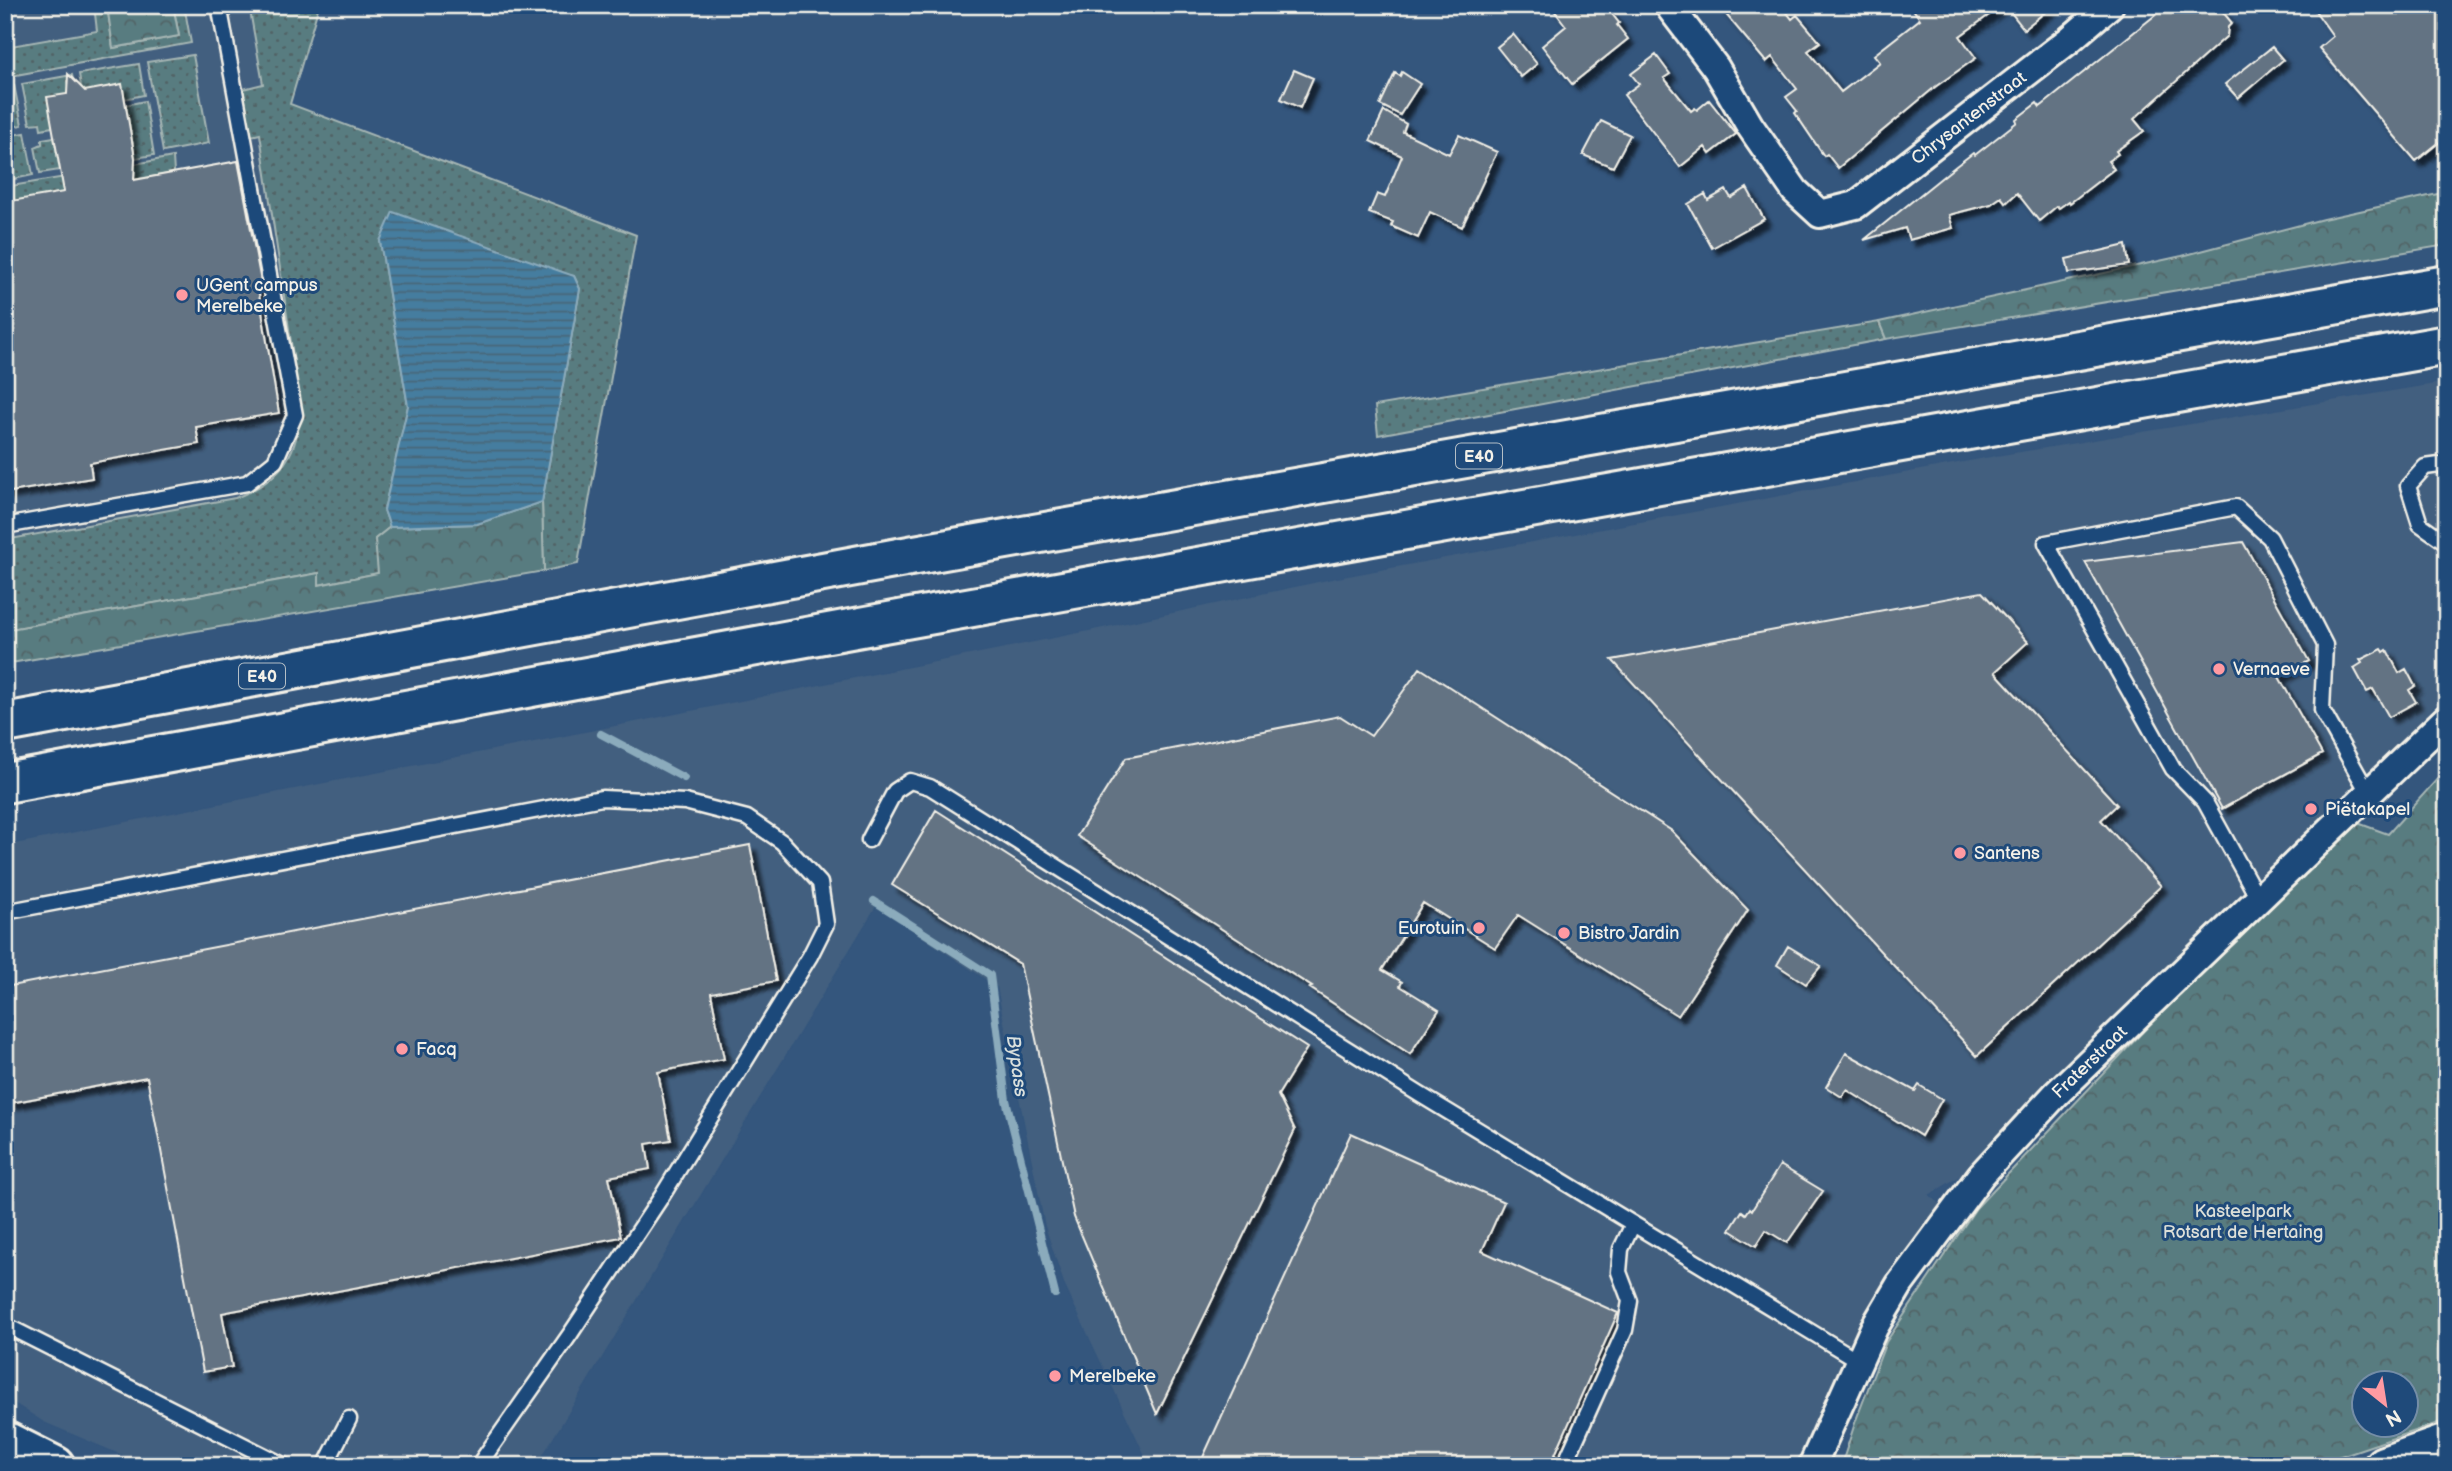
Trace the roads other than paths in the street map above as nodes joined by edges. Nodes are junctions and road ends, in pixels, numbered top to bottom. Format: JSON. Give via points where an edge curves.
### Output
{"nodes":[{"id":1,"x":219,"y":5,"type":"edge"},
{"id":2,"x":1668,"y":5,"type":"edge"},
{"id":3,"x":2110,"y":5,"type":"edge"},
{"id":4,"x":2447,"y":285,"type":"edge"},
{"id":5,"x":2447,"y":345,"type":"edge"},
{"id":6,"x":2447,"y":464,"type":"edge"},
{"id":7,"x":5,"y":526,"type":"edge"},
{"id":8,"x":2447,"y":543,"type":"edge"},
{"id":9,"x":2447,"y":718,"type":"edge"},
{"id":10,"x":5,"y":723,"type":"edge"},
{"id":11,"x":5,"y":782,"type":"edge"},
{"id":12,"x":2369,"y":794,"type":"junction"},
{"id":13,"x":869,"y":840,"type":"dead end"},
{"id":14,"x":2259,"y":900,"type":"junction"},
{"id":15,"x":5,"y":912,"type":"edge"},
{"id":16,"x":1633,"y":1224,"type":"junction"},
{"id":17,"x":5,"y":1325,"type":"edge"},
{"id":18,"x":1859,"y":1362,"type":"junction"},
{"id":19,"x":349,"y":1419,"type":"dead end"},
{"id":20,"x":5,"y":1441,"type":"edge"},
{"id":21,"x":2447,"y":1444,"type":"edge"},
{"id":22,"x":55,"y":1466,"type":"edge"},
{"id":23,"x":285,"y":1466,"type":"edge"},
{"id":24,"x":325,"y":1466,"type":"edge"},
{"id":25,"x":478,"y":1466,"type":"edge"},
{"id":26,"x":1564,"y":1466,"type":"edge"},
{"id":27,"x":1812,"y":1466,"type":"edge"},
{"id":28,"x":2384,"y":1466,"type":"edge"}],
"edges":[{"from":1,"to":7,"type":"lane","via":[[295,415],[275,461],[247,483]]},
{"from":2,"to":3,"type":"street","name":"Chrysantenstraat","via":[[1716,68],[1795,191],[1821,214],[1856,205]]},
{"from":4,"to":10,"type":"main road","number":"E40","via":[[943,550]]},
{"from":5,"to":11,"type":"main road"},
{"from":6,"to":8,"type":"lane","via":[[2425,467],[2408,485],[2420,524]]},
{"from":9,"to":12,"type":"street","name":"Fraterstraat"},
{"from":12,"to":14,"type":"street","name":"Fraterstraat"},
{"from":12,"to":14,"type":"lane","via":[[2322,709],[2325,645],[2270,538],[2236,507],[2046,543],[2173,769],[2205,802]]},
{"from":13,"to":16,"type":"lane","via":[[895,791],[910,781],[930,786]]},
{"from":14,"to":18,"type":"street","name":"Fraterstraat","via":[[2080,1070],[1989,1166],[1900,1284]]},
{"from":15,"to":25,"type":"lane","via":[[602,798],[685,802],[747,818],[782,842],[820,883],[826,924],[810,956],[662,1196]]},
{"from":16,"to":18,"type":"lane"},
{"from":16,"to":26,"type":"lane","via":[[1621,1249],[1619,1272],[1630,1301],[1625,1330]]},
{"from":17,"to":23,"type":"lane"},
{"from":18,"to":27,"type":"street","name":"Fraterstraat"},
{"from":19,"to":24,"type":"lane"},
{"from":20,"to":22,"type":"main road"},
{"from":21,"to":28,"type":"main road"}]}
